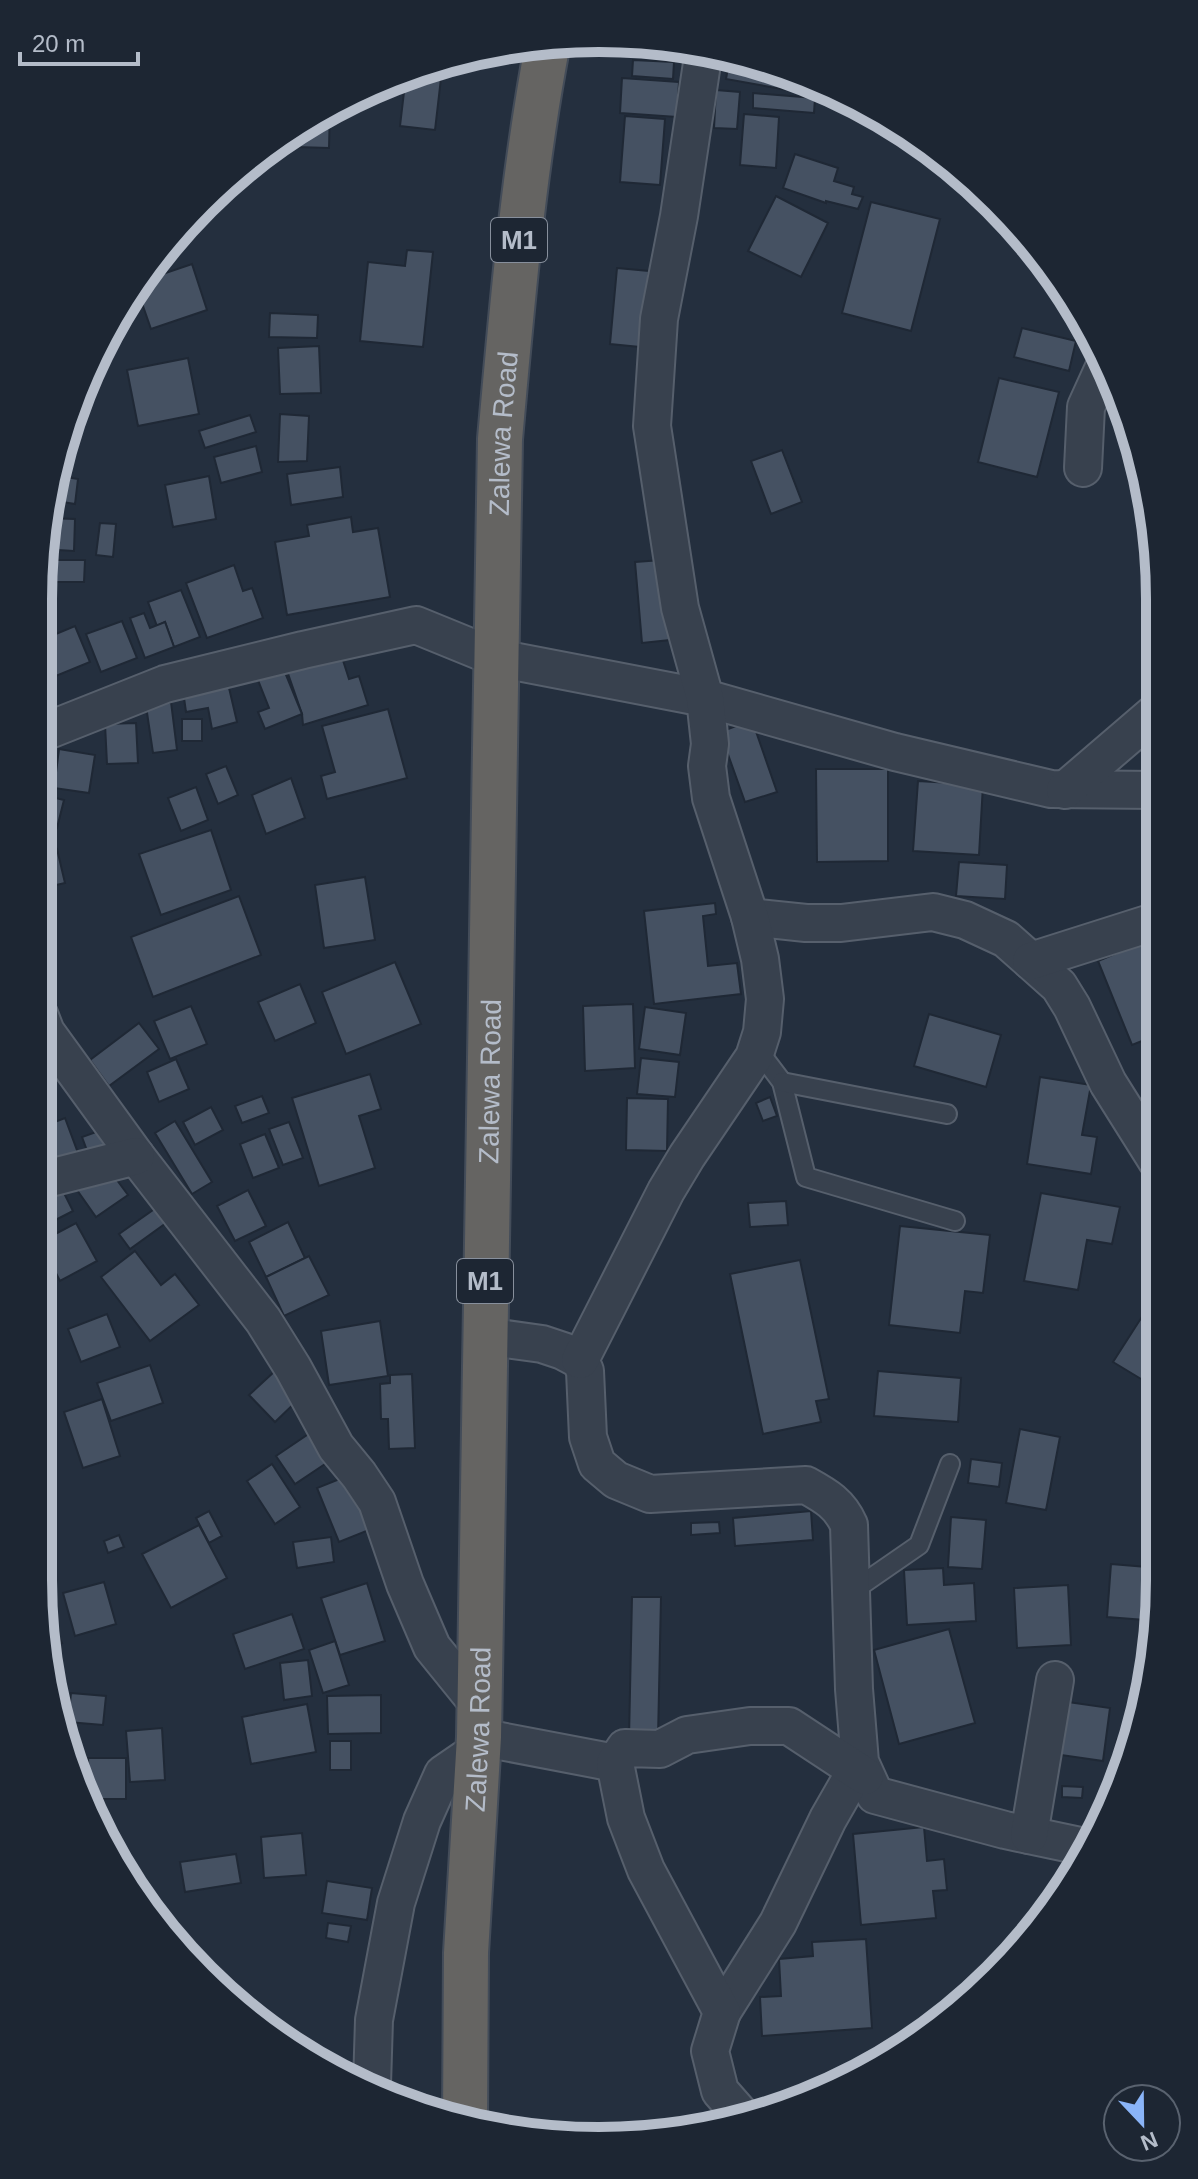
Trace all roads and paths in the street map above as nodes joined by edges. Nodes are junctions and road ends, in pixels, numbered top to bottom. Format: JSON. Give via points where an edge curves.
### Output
{"nodes":[{"id":1,"x":546,"y":55,"type":"edge"},
{"id":2,"x":702,"y":62,"type":"edge"},
{"id":3,"x":1099,"y":378,"type":"edge"},
{"id":4,"x":1083,"y":468,"type":"dead end"},
{"id":5,"x":497,"y":658,"type":"junction"},
{"id":6,"x":705,"y":698,"type":"junction"},
{"id":7,"x":1146,"y":721,"type":"edge"},
{"id":8,"x":52,"y":729,"type":"edge"},
{"id":9,"x":1065,"y":790,"type":"junction"},
{"id":10,"x":1146,"y":790,"type":"edge"},
{"id":11,"x":750,"y":917,"type":"junction"},
{"id":12,"x":1146,"y":924,"type":"edge"},
{"id":13,"x":1031,"y":961,"type":"junction"},
{"id":14,"x":52,"y":1040,"type":"edge"},
{"id":15,"x":757,"y":1049,"type":"junction"},
{"id":16,"x":782,"y":1082,"type":"junction"},
{"id":17,"x":947,"y":1114,"type":"dead end"},
{"id":18,"x":1146,"y":1143,"type":"edge"},
{"id":19,"x":136,"y":1156,"type":"junction"},
{"id":20,"x":52,"y":1177,"type":"edge"},
{"id":21,"x":955,"y":1221,"type":"dead end"},
{"id":22,"x":484,"y":1336,"type":"junction"},
{"id":23,"x":580,"y":1360,"type":"junction"},
{"id":24,"x":950,"y":1464,"type":"dead end"},
{"id":25,"x":851,"y":1592,"type":"junction"},
{"id":26,"x":1055,"y":1680,"type":"dead end"},
{"id":27,"x":479,"y":1731,"type":"junction"},
{"id":28,"x":615,"y":1763,"type":"junction"},
{"id":29,"x":861,"y":1773,"type":"junction"},
{"id":30,"x":1029,"y":1835,"type":"junction"},
{"id":31,"x":1078,"y":1845,"type":"edge"},
{"id":32,"x":722,"y":2012,"type":"junction"},
{"id":33,"x":372,"y":2077,"type":"edge"},
{"id":34,"x":736,"y":2109,"type":"edge"},
{"id":35,"x":465,"y":2110,"type":"edge"}],
"edges":[{"from":1,"to":5,"type":"highway","name":"Zalewa Road","number":"M1","via":[[513,288],[500,439]]},
{"from":2,"to":6,"type":"street","via":[[659,319],[652,426],[680,608]]},
{"from":3,"to":4,"type":"street","via":[[1086,407]]},
{"from":5,"to":6,"type":"street"},
{"from":5,"to":8,"type":"street","via":[[416,625],[165,684]]},
{"from":5,"to":22,"type":"highway","name":"Zalewa Road","number":"M1"},
{"from":6,"to":9,"type":"street","via":[[895,752]]},
{"from":6,"to":11,"type":"street","via":[[711,798]]},
{"from":7,"to":9,"type":"street"},
{"from":9,"to":10,"type":"street"},
{"from":11,"to":13,"type":"street","via":[[841,923],[933,912],[1006,939]]},
{"from":11,"to":15,"type":"street","via":[[765,999]]},
{"from":12,"to":13,"type":"street"},
{"from":13,"to":18,"type":"street","via":[[1059,986],[1108,1083]]},
{"from":14,"to":19,"type":"street"},
{"from":15,"to":16,"type":"lane"},
{"from":15,"to":23,"type":"street","via":[[666,1191]]},
{"from":16,"to":17,"type":"lane"},
{"from":16,"to":21,"type":"lane","via":[[806,1177]]},
{"from":19,"to":20,"type":"street"},
{"from":19,"to":27,"type":"street","via":[[263,1320],[336,1447],[377,1502],[432,1647]]},
{"from":22,"to":23,"type":"street","via":[[542,1344]]},
{"from":22,"to":27,"type":"highway","name":"Zalewa Road","number":"M1"},
{"from":23,"to":25,"type":"street","via":[[588,1437],[597,1464],[616,1480],[650,1494],[806,1485],[826,1495],[842,1509],[849,1525]]},
{"from":24,"to":25,"type":"lane","via":[[919,1545]]},
{"from":25,"to":29,"type":"street"},
{"from":26,"to":30,"type":"street"},
{"from":27,"to":28,"type":"street"},
{"from":27,"to":33,"type":"street","via":[[443,1774],[417,1834],[396,1903],[374,2020]]},
{"from":27,"to":35,"type":"highway","name":"Zalewa Road","number":"M1","via":[[466,1953]]},
{"from":28,"to":29,"type":"street","via":[[625,1748],[660,1749],[687,1735],[789,1726]]},
{"from":28,"to":32,"type":"street","via":[[626,1818],[646,1870]]},
{"from":29,"to":30,"type":"street","via":[[875,1795]]},
{"from":29,"to":32,"type":"street","via":[[828,1819],[778,1923]]},
{"from":30,"to":31,"type":"street"},
{"from":32,"to":34,"type":"street","via":[[710,2051],[720,2091]]}]}
